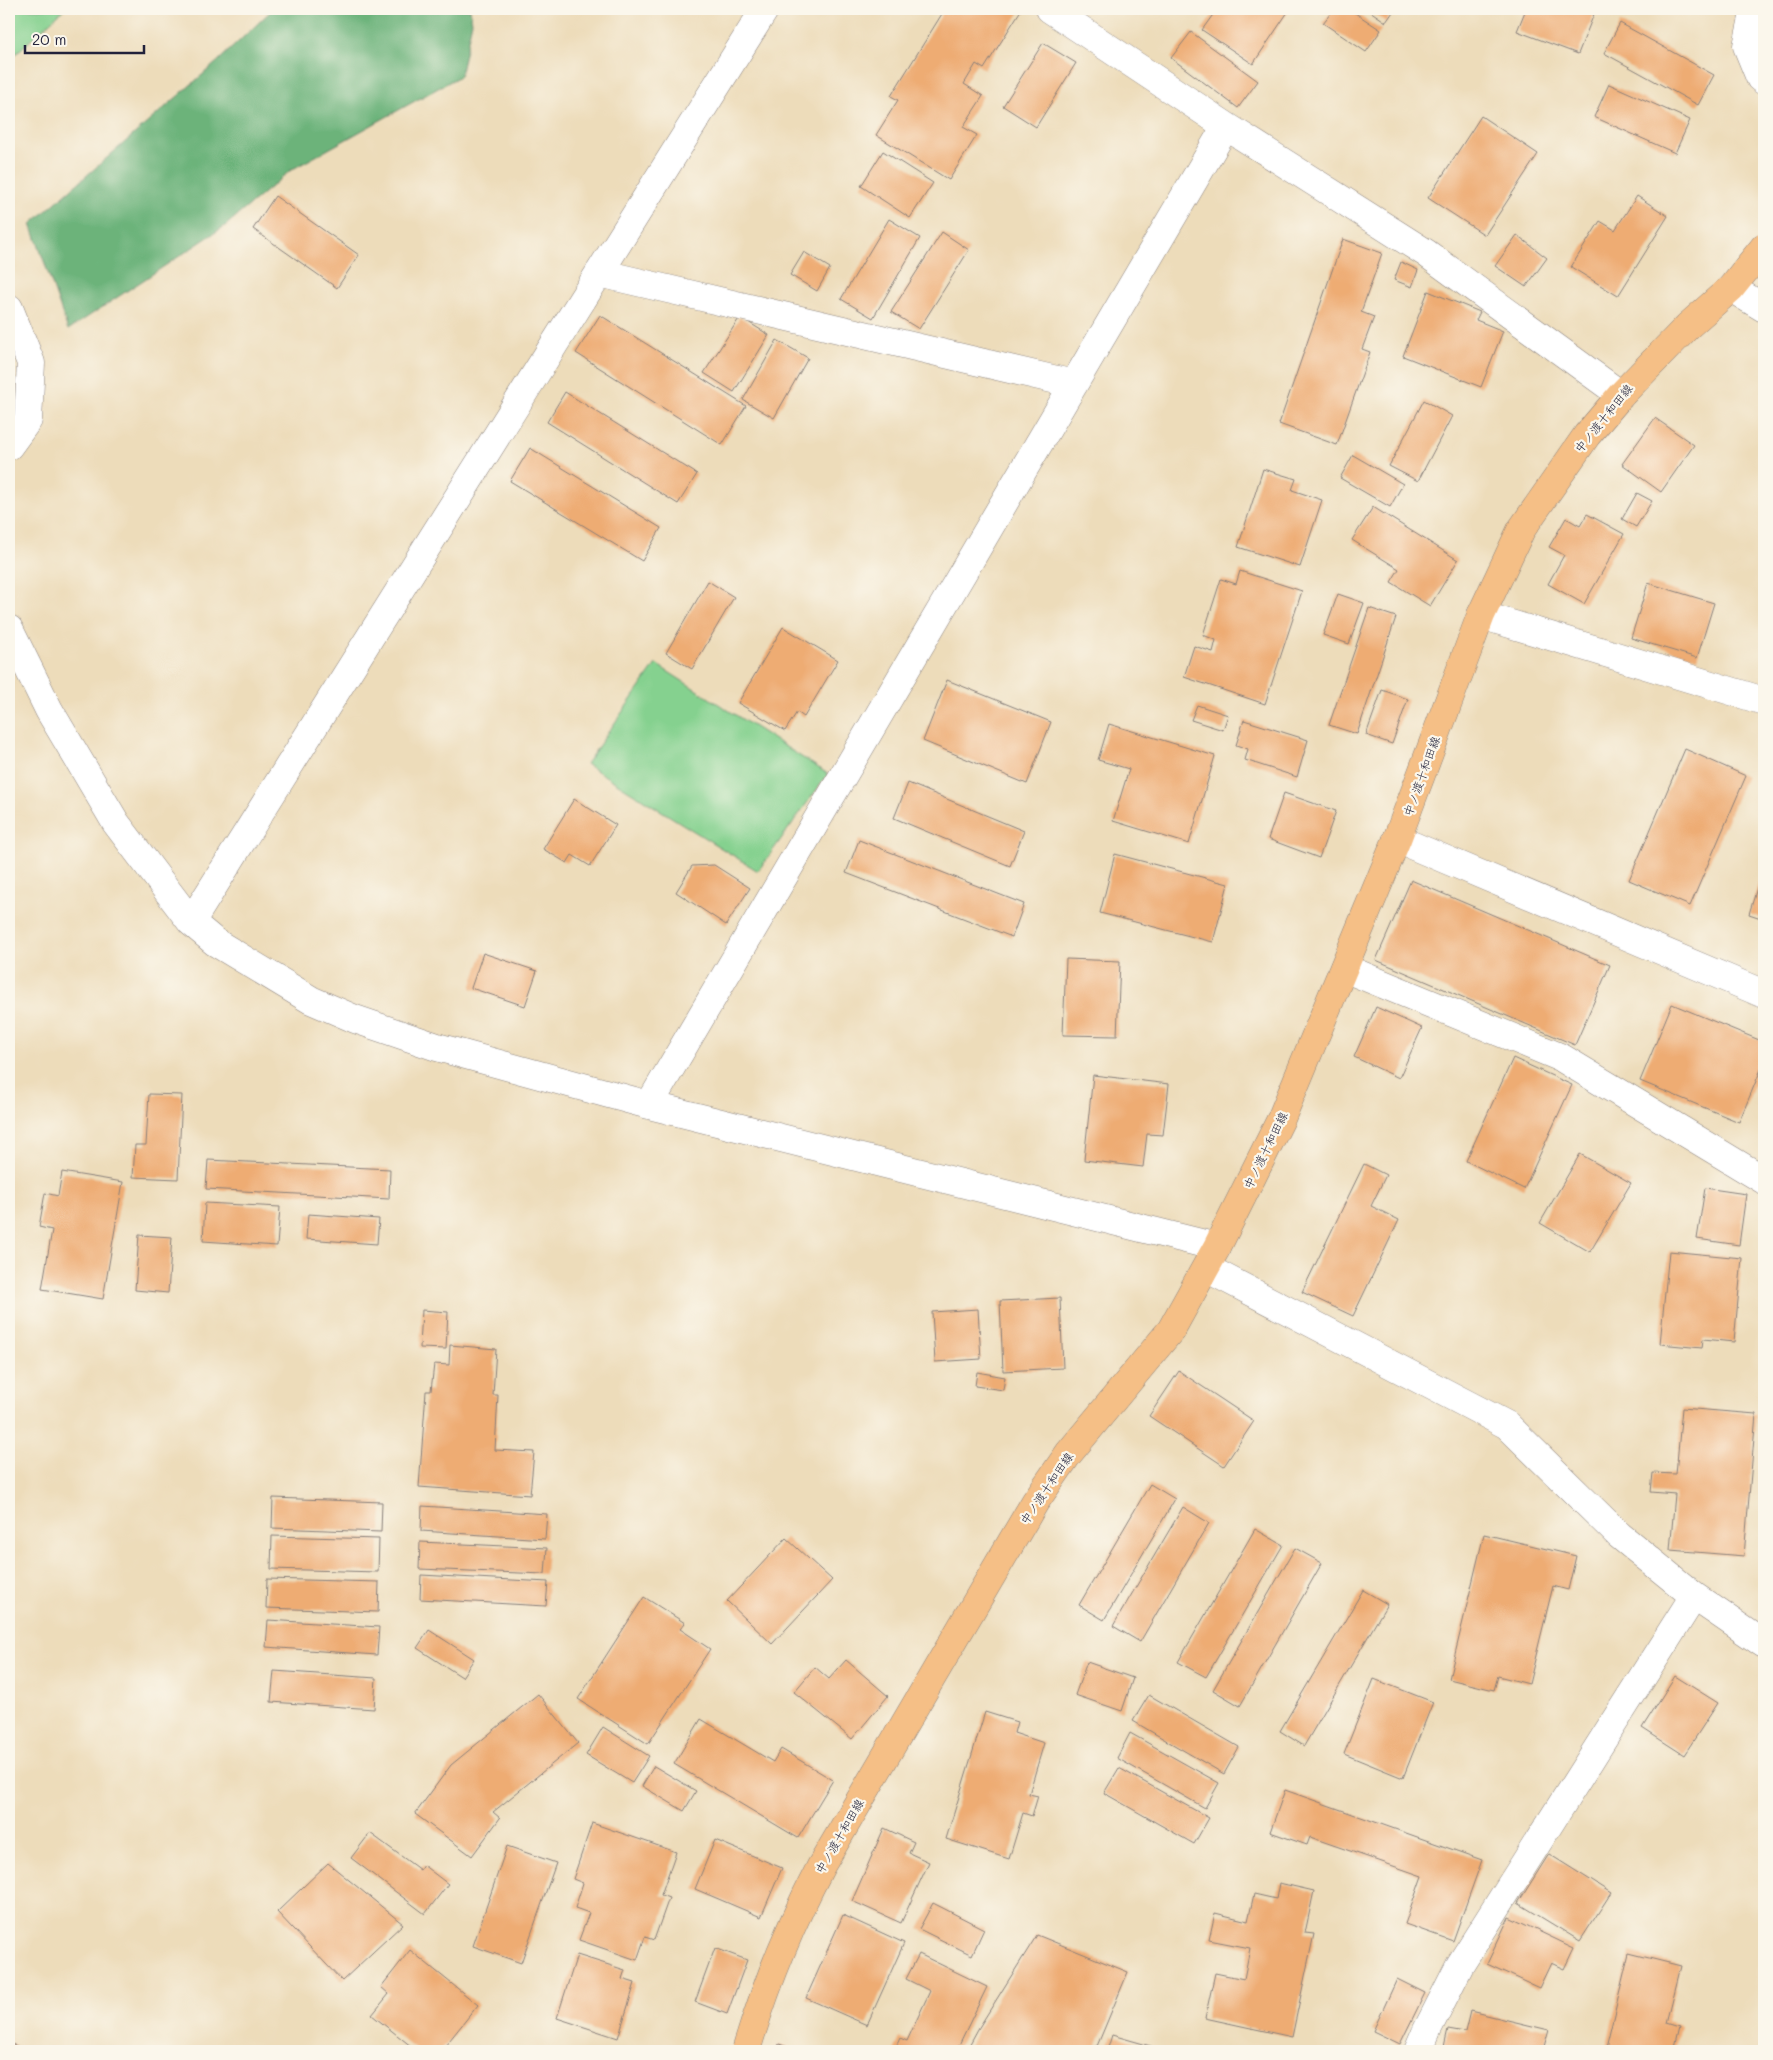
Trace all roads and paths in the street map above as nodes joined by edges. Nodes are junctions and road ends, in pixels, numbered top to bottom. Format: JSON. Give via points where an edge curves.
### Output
{"nodes":[{"id":1,"x":766,"y":9,"type":"edge"},
{"id":2,"x":1050,"y":9,"type":"edge"},
{"id":3,"x":1755,"y":9,"type":"edge"},
{"id":4,"x":1764,"y":81,"type":"edge"},
{"id":5,"x":1226,"y":126,"type":"junction"},
{"id":6,"x":1764,"y":247,"type":"edge"},
{"id":7,"x":599,"y":273,"type":"junction"},
{"id":8,"x":1731,"y":288,"type":"junction"},
{"id":9,"x":9,"y":308,"type":"edge"},
{"id":10,"x":1764,"y":308,"type":"edge"},
{"id":11,"x":1074,"y":384,"type":"junction"},
{"id":12,"x":1621,"y":394,"type":"junction"},
{"id":13,"x":9,"y":446,"type":"edge"},
{"id":14,"x":1481,"y":615,"type":"junction"},
{"id":15,"x":9,"y":629,"type":"edge"},
{"id":16,"x":1764,"y":701,"type":"edge"},
{"id":17,"x":1397,"y":839,"type":"junction"},
{"id":18,"x":191,"y":922,"type":"junction"},
{"id":19,"x":1344,"y":968,"type":"junction"},
{"id":20,"x":1764,"y":994,"type":"edge"},
{"id":21,"x":649,"y":1105,"type":"junction"},
{"id":22,"x":1764,"y":1180,"type":"edge"},
{"id":23,"x":1212,"y":1257,"type":"junction"},
{"id":24,"x":1694,"y":1596,"type":"junction"},
{"id":25,"x":1764,"y":1644,"type":"edge"},
{"id":26,"x":746,"y":2051,"type":"edge"},
{"id":27,"x":1418,"y":2051,"type":"edge"}],
"edges":[{"from":1,"to":7,"type":"street"},
{"from":2,"to":5,"type":"street"},
{"from":3,"to":4,"type":"street","via":[[1747,46]]},
{"from":5,"to":11,"type":"street"},
{"from":5,"to":12,"type":"street","via":[[1426,253]]},
{"from":6,"to":8,"type":"main road","name":"中ノ渡十和田線"},
{"from":7,"to":11,"type":"street"},
{"from":7,"to":18,"type":"street"},
{"from":8,"to":10,"type":"street"},
{"from":8,"to":12,"type":"main road","name":"中ノ渡十和田線"},
{"from":9,"to":13,"type":"street","via":[[31,363],[28,420]]},
{"from":11,"to":21,"type":"street"},
{"from":12,"to":14,"type":"main road","name":"中ノ渡十和田線","via":[[1587,435],[1521,530]]},
{"from":14,"to":16,"type":"street"},
{"from":14,"to":17,"type":"main road","name":"中ノ渡十和田線"},
{"from":15,"to":18,"type":"street","via":[[49,710],[116,823]]},
{"from":17,"to":19,"type":"main road","name":"中ノ渡十和田線"},
{"from":17,"to":20,"type":"street"},
{"from":18,"to":21,"type":"street","via":[[215,942],[311,1000],[355,1019],[437,1047]]},
{"from":19,"to":22,"type":"street","via":[[1562,1058]]},
{"from":19,"to":23,"type":"main road","name":"中ノ渡十和田線","via":[[1281,1119]]},
{"from":21,"to":23,"type":"street"},
{"from":23,"to":24,"type":"street","via":[[1507,1425],[1619,1536]]},
{"from":23,"to":26,"type":"main road","name":"中ノ渡十和田線","via":[[1171,1330],[1070,1453],[1030,1510],[821,1866],[795,1917]]},
{"from":24,"to":25,"type":"street"},
{"from":24,"to":27,"type":"street","via":[[1460,1965]]}]}
